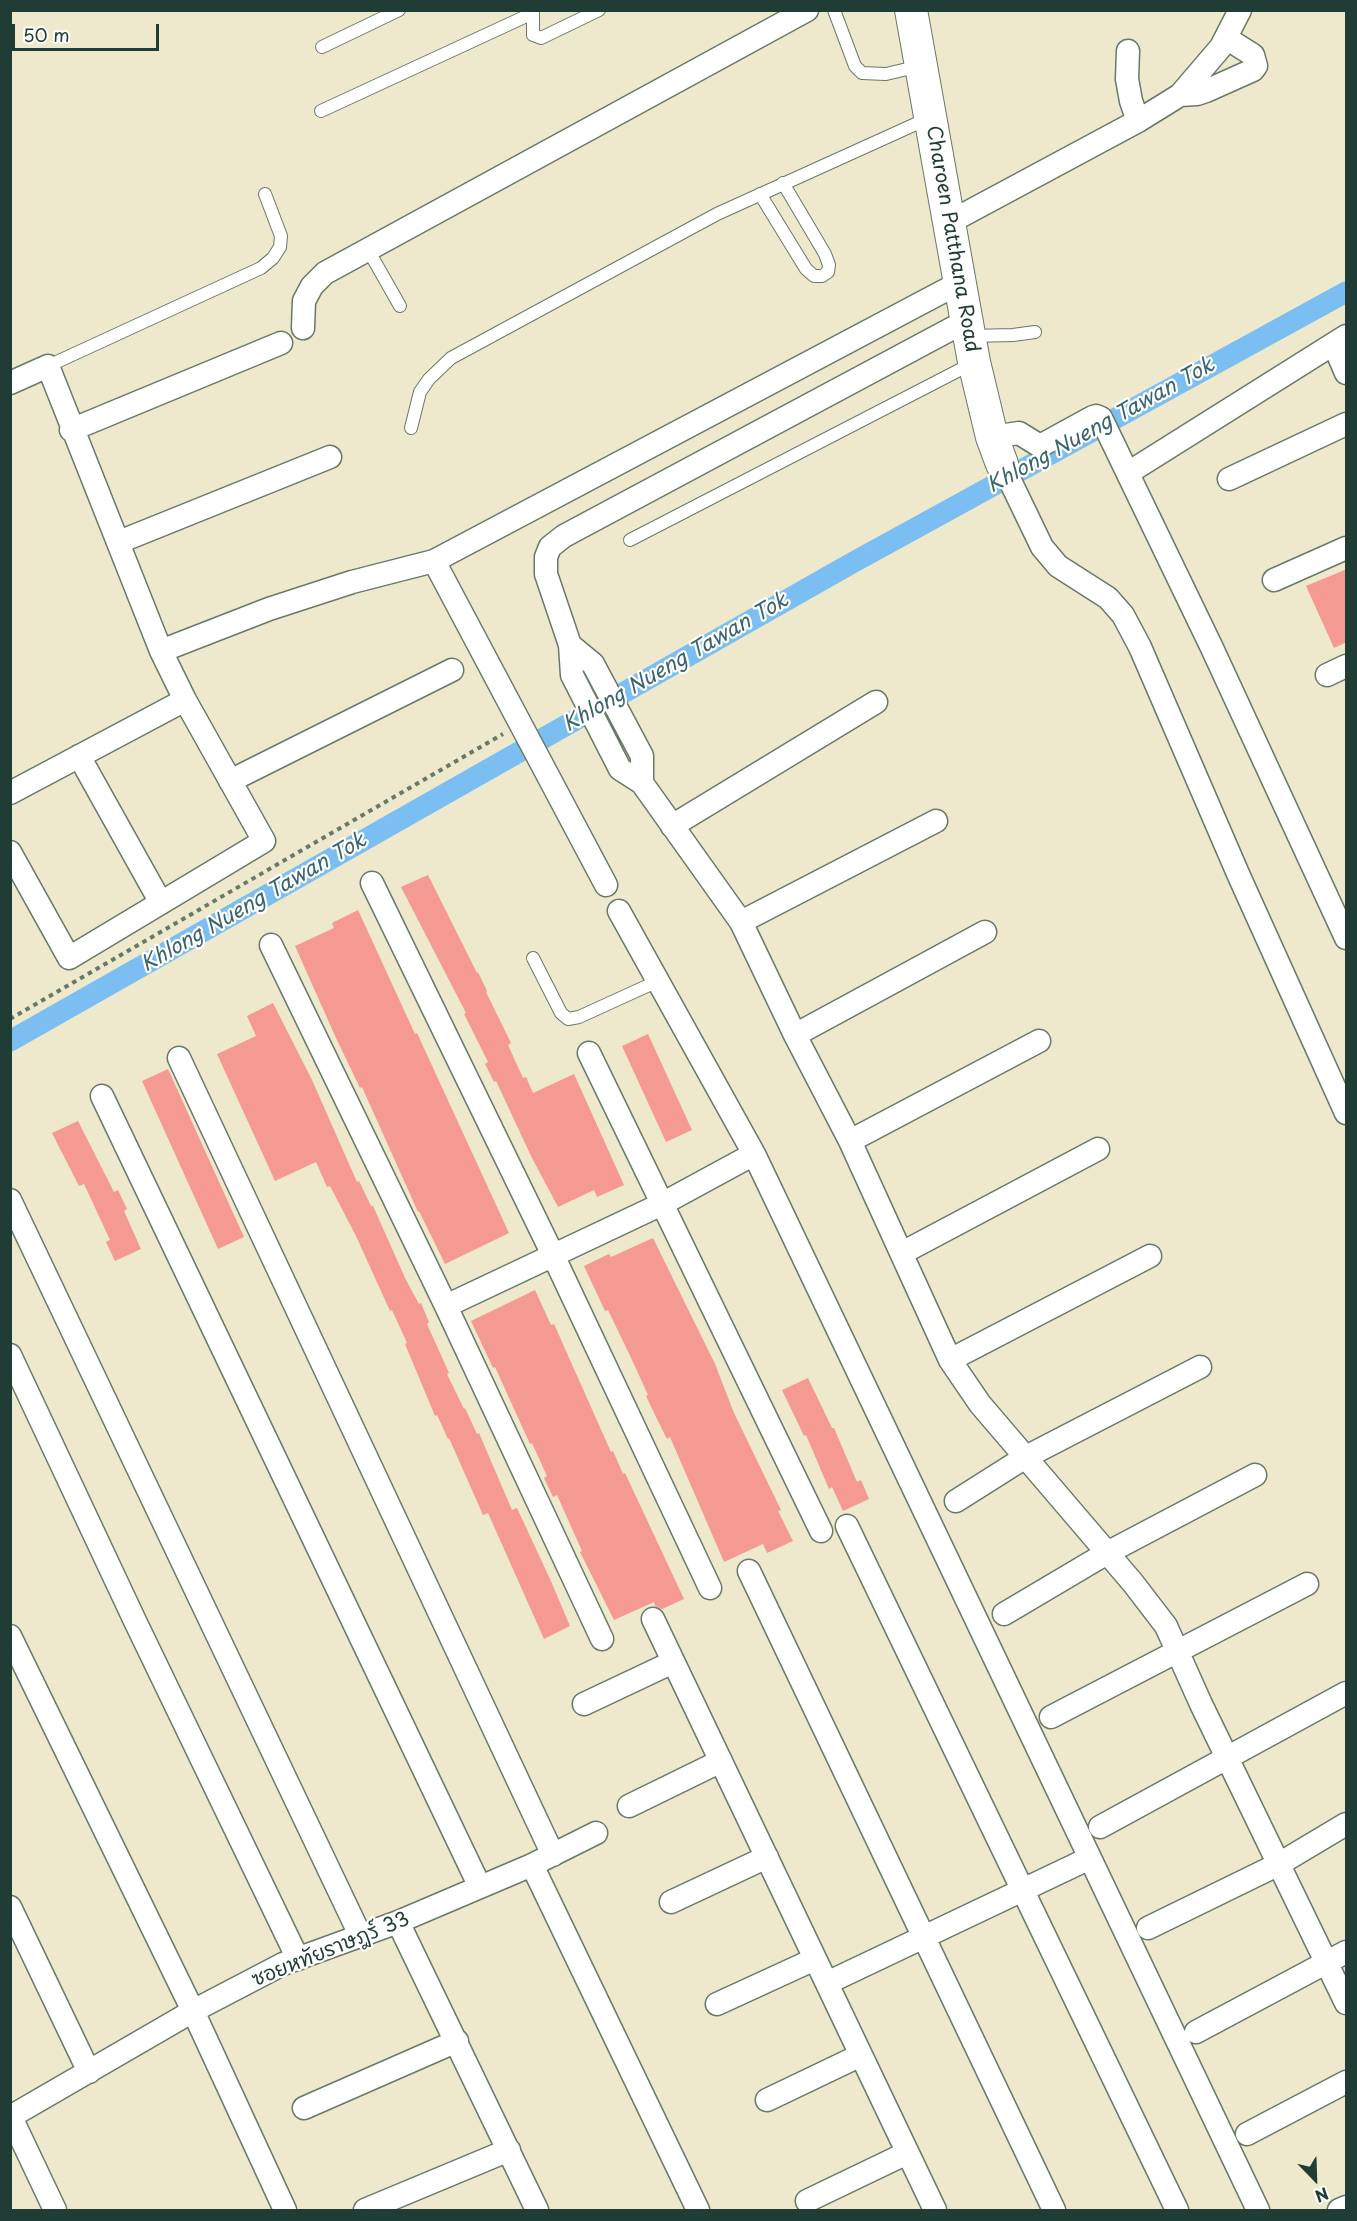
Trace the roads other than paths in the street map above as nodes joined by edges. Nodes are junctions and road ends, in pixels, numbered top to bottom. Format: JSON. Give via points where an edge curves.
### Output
{"nodes":[{"id":1,"x":399,"y":10,"type":"edge"},
{"id":2,"x":599,"y":10,"type":"edge"},
{"id":3,"x":807,"y":10,"type":"edge"},
{"id":4,"x":834,"y":10,"type":"edge"},
{"id":5,"x":911,"y":10,"type":"edge"},
{"id":6,"x":1240,"y":10,"type":"edge"},
{"id":7,"x":533,"y":12,"type":"edge"},
{"id":8,"x":1226,"y":38,"type":"junction"},
{"id":9,"x":322,"y":47,"type":"dead end"},
{"id":10,"x":1128,"y":51,"type":"dead end"},
{"id":11,"x":921,"y":65,"type":"junction"},
{"id":12,"x":1180,"y":95,"type":"junction"},
{"id":13,"x":321,"y":111,"type":"dead end"},
{"id":14,"x":930,"y":118,"type":"junction"},
{"id":15,"x":1138,"y":121,"type":"junction"},
{"id":16,"x":783,"y":183,"type":"junction"},
{"id":17,"x":265,"y":194,"type":"dead end"},
{"id":18,"x":760,"y":194,"type":"junction"},
{"id":19,"x":948,"y":223,"type":"junction"},
{"id":20,"x":367,"y":248,"type":"junction"},
{"id":21,"x":959,"y":284,"type":"junction"},
{"id":22,"x":400,"y":306,"type":"dead end"},
{"id":23,"x":303,"y":328,"type":"dead end"},
{"id":24,"x":1035,"y":332,"type":"dead end"},
{"id":25,"x":970,"y":340,"type":"junction"},
{"id":26,"x":1340,"y":340,"type":"edge"},
{"id":27,"x":281,"y":343,"type":"dead end"},
{"id":28,"x":48,"y":366,"type":"junction"},
{"id":29,"x":1347,"y":373,"type":"edge"},
{"id":30,"x":10,"y":383,"type":"edge"},
{"id":31,"x":1347,"y":424,"type":"edge"},
{"id":32,"x":411,"y":428,"type":"dead end"},
{"id":33,"x":71,"y":429,"type":"junction"},
{"id":34,"x":997,"y":451,"type":"junction"},
{"id":35,"x":330,"y":458,"type":"dead end"},
{"id":36,"x":1125,"y":467,"type":"junction"},
{"id":37,"x":1229,"y":479,"type":"dead end"},
{"id":38,"x":630,"y":540,"type":"dead end"},
{"id":39,"x":119,"y":542,"type":"junction"},
{"id":40,"x":1347,"y":548,"type":"edge"},
{"id":41,"x":434,"y":561,"type":"junction"},
{"id":42,"x":1274,"y":580,"type":"dead end"},
{"id":43,"x":570,"y":645,"type":"junction"},
{"id":44,"x":161,"y":651,"type":"junction"},
{"id":45,"x":452,"y":670,"type":"dead end"},
{"id":46,"x":185,"y":700,"type":"junction"},
{"id":47,"x":876,"y":702,"type":"dead end"},
{"id":48,"x":79,"y":756,"type":"junction"},
{"id":49,"x":231,"y":781,"type":"junction"},
{"id":50,"x":642,"y":783,"type":"junction"},
{"id":51,"x":10,"y":793,"type":"edge"},
{"id":52,"x":936,"y":821,"type":"dead end"},
{"id":53,"x":672,"y":826,"type":"junction"},
{"id":54,"x":10,"y":852,"type":"edge"},
{"id":55,"x":372,"y":884,"type":"dead end"},
{"id":56,"x":606,"y":885,"type":"dead end"},
{"id":57,"x":162,"y":903,"type":"junction"},
{"id":58,"x":619,"y":911,"type":"dead end"},
{"id":59,"x":741,"y":922,"type":"junction"},
{"id":60,"x":985,"y":932,"type":"dead end"},
{"id":61,"x":1347,"y":938,"type":"edge"},
{"id":62,"x":271,"y":945,"type":"dead end"},
{"id":63,"x":533,"y":958,"type":"dead end"},
{"id":64,"x":658,"y":981,"type":"junction"},
{"id":65,"x":795,"y":1035,"type":"junction"},
{"id":66,"x":1039,"y":1041,"type":"dead end"},
{"id":67,"x":589,"y":1053,"type":"dead end"},
{"id":68,"x":179,"y":1059,"type":"dead end"},
{"id":69,"x":102,"y":1096,"type":"dead end"},
{"id":70,"x":1347,"y":1113,"type":"edge"},
{"id":71,"x":850,"y":1141,"type":"junction"},
{"id":72,"x":1098,"y":1149,"type":"dead end"},
{"id":73,"x":754,"y":1154,"type":"junction"},
{"id":74,"x":10,"y":1200,"type":"edge"},
{"id":75,"x":662,"y":1204,"type":"junction"},
{"id":76,"x":902,"y":1253,"type":"junction"},
{"id":77,"x":553,"y":1255,"type":"junction"},
{"id":78,"x":1150,"y":1256,"type":"dead end"},
{"id":79,"x":446,"y":1306,"type":"junction"},
{"id":80,"x":10,"y":1355,"type":"edge"},
{"id":81,"x":950,"y":1360,"type":"junction"},
{"id":82,"x":1200,"y":1367,"type":"dead end"},
{"id":83,"x":1024,"y":1458,"type":"junction"},
{"id":84,"x":1256,"y":1475,"type":"dead end"},
{"id":85,"x":956,"y":1502,"type":"dead end"},
{"id":86,"x":846,"y":1526,"type":"dead end"},
{"id":87,"x":821,"y":1531,"type":"dead end"},
{"id":88,"x":1107,"y":1553,"type":"junction"},
{"id":89,"x":749,"y":1571,"type":"dead end"},
{"id":90,"x":1307,"y":1584,"type":"dead end"},
{"id":91,"x":710,"y":1588,"type":"dead end"},
{"id":92,"x":1004,"y":1614,"type":"dead end"},
{"id":93,"x":653,"y":1619,"type":"dead end"},
{"id":94,"x":10,"y":1636,"type":"edge"},
{"id":95,"x":602,"y":1639,"type":"dead end"},
{"id":96,"x":1178,"y":1651,"type":"junction"},
{"id":97,"x":674,"y":1662,"type":"junction"},
{"id":98,"x":1347,"y":1693,"type":"edge"},
{"id":99,"x":584,"y":1704,"type":"dead end"},
{"id":100,"x":1052,"y":1717,"type":"dead end"},
{"id":101,"x":1227,"y":1757,"type":"junction"},
{"id":102,"x":721,"y":1761,"type":"junction"},
{"id":103,"x":629,"y":1806,"type":"dead end"},
{"id":104,"x":1347,"y":1824,"type":"edge"},
{"id":105,"x":1100,"y":1827,"type":"dead end"},
{"id":106,"x":596,"y":1833,"type":"dead end"},
{"id":107,"x":553,"y":1855,"type":"junction"},
{"id":108,"x":767,"y":1857,"type":"junction"},
{"id":109,"x":1090,"y":1858,"type":"junction"},
{"id":110,"x":1279,"y":1864,"type":"junction"},
{"id":111,"x":532,"y":1865,"type":"junction"},
{"id":112,"x":480,"y":1887,"type":"junction"},
{"id":113,"x":1022,"y":1891,"type":"junction"},
{"id":114,"x":671,"y":1902,"type":"dead end"},
{"id":115,"x":10,"y":1907,"type":"edge"},
{"id":116,"x":398,"y":1922,"type":"junction"},
{"id":117,"x":1148,"y":1928,"type":"dead end"},
{"id":118,"x":361,"y":1937,"type":"junction"},
{"id":119,"x":924,"y":1938,"type":"junction"},
{"id":120,"x":1337,"y":1957,"type":"edge"},
{"id":121,"x":297,"y":1959,"type":"junction"},
{"id":122,"x":815,"y":1959,"type":"junction"},
{"id":123,"x":827,"y":1983,"type":"junction"},
{"id":124,"x":1347,"y":2003,"type":"edge"},
{"id":125,"x":717,"y":2004,"type":"dead end"},
{"id":126,"x":193,"y":2011,"type":"junction"},
{"id":127,"x":1196,"y":2032,"type":"dead end"},
{"id":128,"x":457,"y":2041,"type":"junction"},
{"id":129,"x":861,"y":2055,"type":"junction"},
{"id":130,"x":89,"y":2072,"type":"junction"},
{"id":131,"x":1347,"y":2082,"type":"edge"},
{"id":132,"x":767,"y":2100,"type":"dead end"},
{"id":133,"x":304,"y":2108,"type":"dead end"},
{"id":134,"x":11,"y":2116,"type":"edge"},
{"id":135,"x":1247,"y":2134,"type":"dead end"},
{"id":136,"x":509,"y":2150,"type":"junction"},
{"id":137,"x":907,"y":2153,"type":"junction"},
{"id":138,"x":807,"y":2201,"type":"dead end"},
{"id":139,"x":1347,"y":2206,"type":"edge"},
{"id":140,"x":55,"y":2211,"type":"edge"},
{"id":141,"x":285,"y":2211,"type":"edge"},
{"id":142,"x":365,"y":2211,"type":"edge"},
{"id":143,"x":537,"y":2211,"type":"edge"},
{"id":144,"x":698,"y":2211,"type":"edge"},
{"id":145,"x":935,"y":2211,"type":"edge"},
{"id":146,"x":1054,"y":2211,"type":"edge"},
{"id":147,"x":1177,"y":2211,"type":"edge"},
{"id":148,"x":1258,"y":2211,"type":"edge"},
{"id":149,"x":1339,"y":2211,"type":"edge"}],
"edges":[{"from":1,"to":9,"type":"lane"},
{"from":2,"to":7,"type":"lane","via":[[542,38],[533,35]]},
{"from":3,"to":20,"type":"street"},
{"from":4,"to":11,"type":"lane","via":[[855,66],[862,73],[886,74]]},
{"from":5,"to":11,"type":"street","name":"Charoen Patthana Road"},
{"from":6,"to":8,"type":"street"},
{"from":7,"to":13,"type":"lane"},
{"from":8,"to":12,"type":"street"},
{"from":8,"to":12,"type":"street","via":[[1253,55],[1253,70],[1206,91]]},
{"from":10,"to":15,"type":"street","via":[[1127,80]]},
{"from":11,"to":14,"type":"street","name":"Charoen Patthana Road"},
{"from":12,"to":15,"type":"street"},
{"from":14,"to":16,"type":"lane"},
{"from":14,"to":19,"type":"street","name":"Charoen Patthana Road"},
{"from":15,"to":19,"type":"street"},
{"from":16,"to":18,"type":"lane"},
{"from":16,"to":18,"type":"lane","via":[[825,254],[829,265],[822,276],[814,276],[806,269]]},
{"from":17,"to":28,"type":"lane","via":[[281,236],[280,247],[261,268]]},
{"from":18,"to":32,"type":"lane","via":[[451,358],[420,392]]},
{"from":19,"to":21,"type":"street","name":"Charoen Patthana Road"},
{"from":20,"to":22,"type":"lane"},
{"from":20,"to":23,"type":"street","via":[[325,273],[312,286],[304,301]]},
{"from":21,"to":25,"type":"street","name":"Charoen Patthana Road"},
{"from":21,"to":41,"type":"street"},
{"from":24,"to":25,"type":"lane"},
{"from":25,"to":34,"type":"street","name":"Charoen Patthana Road"},
{"from":25,"to":38,"type":"lane"},
{"from":25,"to":43,"type":"street","via":[[575,531],[550,547],[546,574]]},
{"from":26,"to":29,"type":"street"},
{"from":26,"to":36,"type":"street"},
{"from":27,"to":33,"type":"street"},
{"from":28,"to":30,"type":"street"},
{"from":28,"to":33,"type":"street"},
{"from":31,"to":37,"type":"street"},
{"from":33,"to":39,"type":"street"},
{"from":34,"to":36,"type":"street","via":[[1019,433],[1040,446],[1096,416],[1101,418]]},
{"from":34,"to":70,"type":"street","via":[[1042,547],[1058,566],[1108,598],[1123,615],[1140,647]]},
{"from":35,"to":39,"type":"street"},
{"from":36,"to":61,"type":"street"},
{"from":39,"to":44,"type":"street"},
{"from":40,"to":42,"type":"street"},
{"from":41,"to":44,"type":"street","via":[[279,606]]},
{"from":41,"to":56,"type":"street"},
{"from":43,"to":50,"type":"street","via":[[593,664],[642,756]]},
{"from":43,"to":50,"type":"street","via":[[572,675],[620,769]]},
{"from":44,"to":46,"type":"street"},
{"from":45,"to":49,"type":"street"},
{"from":46,"to":48,"type":"street"},
{"from":46,"to":49,"type":"street"},
{"from":47,"to":53,"type":"street"},
{"from":48,"to":51,"type":"street"},
{"from":48,"to":57,"type":"street"},
{"from":49,"to":57,"type":"street","via":[[264,841]]},
{"from":50,"to":53,"type":"street"},
{"from":52,"to":59,"type":"street"},
{"from":53,"to":59,"type":"street"},
{"from":54,"to":57,"type":"street","via":[[69,958]]},
{"from":55,"to":77,"type":"street"},
{"from":58,"to":64,"type":"street"},
{"from":59,"to":65,"type":"street"},
{"from":60,"to":65,"type":"street"},
{"from":62,"to":79,"type":"street"},
{"from":63,"to":64,"type":"lane","via":[[561,1013],[568,1019]]},
{"from":64,"to":73,"type":"street"},
{"from":65,"to":71,"type":"street"},
{"from":66,"to":71,"type":"street"},
{"from":67,"to":75,"type":"street"},
{"from":68,"to":107,"type":"street"},
{"from":69,"to":112,"type":"street"},
{"from":71,"to":76,"type":"street"},
{"from":72,"to":76,"type":"street"},
{"from":73,"to":75,"type":"street"},
{"from":73,"to":109,"type":"street"},
{"from":74,"to":118,"type":"street"},
{"from":75,"to":77,"type":"street"},
{"from":75,"to":87,"type":"street"},
{"from":76,"to":81,"type":"street"},
{"from":77,"to":79,"type":"street"},
{"from":77,"to":91,"type":"street"},
{"from":78,"to":81,"type":"street"},
{"from":79,"to":95,"type":"street"},
{"from":80,"to":121,"type":"street"},
{"from":81,"to":83,"type":"street"},
{"from":82,"to":83,"type":"street"},
{"from":83,"to":85,"type":"street"},
{"from":83,"to":88,"type":"street"},
{"from":84,"to":88,"type":"street"},
{"from":86,"to":113,"type":"street"},
{"from":88,"to":92,"type":"street"},
{"from":88,"to":96,"type":"street","via":[[1166,1626]]},
{"from":89,"to":119,"type":"street"},
{"from":90,"to":96,"type":"street"},
{"from":93,"to":97,"type":"street"},
{"from":94,"to":126,"type":"street"},
{"from":96,"to":100,"type":"street"},
{"from":96,"to":101,"type":"street"},
{"from":97,"to":99,"type":"street"},
{"from":97,"to":102,"type":"street"},
{"from":98,"to":101,"type":"street"},
{"from":101,"to":105,"type":"street"},
{"from":101,"to":110,"type":"street"},
{"from":102,"to":103,"type":"street"},
{"from":102,"to":108,"type":"street"},
{"from":104,"to":110,"type":"street"},
{"from":106,"to":107,"type":"street","name":"ซอยหทัยราษฎร์ 33"},
{"from":107,"to":111,"type":"street","name":"ซอยหทัยราษฎร์ 33"},
{"from":108,"to":114,"type":"street"},
{"from":108,"to":122,"type":"street"},
{"from":109,"to":113,"type":"street"},
{"from":109,"to":148,"type":"street"},
{"from":110,"to":117,"type":"street"},
{"from":110,"to":120,"type":"street"},
{"from":111,"to":112,"type":"street","name":"ซอยหทัยราษฎร์ 33"},
{"from":111,"to":144,"type":"street"},
{"from":112,"to":116,"type":"street","name":"ซอยหทัยราษฎร์ 33"},
{"from":113,"to":119,"type":"street"},
{"from":113,"to":147,"type":"street"},
{"from":115,"to":130,"type":"street"},
{"from":116,"to":118,"type":"street","name":"ซอยหทัยราษฎร์ 33"},
{"from":116,"to":128,"type":"street"},
{"from":118,"to":121,"type":"street","name":"ซอยหทัยราษฎร์ 33"},
{"from":119,"to":123,"type":"street"},
{"from":119,"to":146,"type":"street"},
{"from":120,"to":124,"type":"street"},
{"from":120,"to":127,"type":"street"},
{"from":121,"to":126,"type":"street","name":"ซอยหทัยราษฎร์ 33"},
{"from":122,"to":123,"type":"street"},
{"from":122,"to":125,"type":"street"},
{"from":123,"to":129,"type":"street"},
{"from":126,"to":130,"type":"street","name":"ซอยหทัยราษฎร์ 33"},
{"from":126,"to":141,"type":"street"},
{"from":128,"to":133,"type":"street"},
{"from":128,"to":136,"type":"street"},
{"from":129,"to":132,"type":"street"},
{"from":129,"to":137,"type":"street"},
{"from":130,"to":134,"type":"street","name":"ซอยหทัยราษฎร์ 33"},
{"from":131,"to":135,"type":"street"},
{"from":134,"to":140,"type":"street"},
{"from":136,"to":142,"type":"street"},
{"from":136,"to":143,"type":"street"},
{"from":137,"to":138,"type":"street"},
{"from":137,"to":145,"type":"street"},
{"from":139,"to":149,"type":"street"}]}
